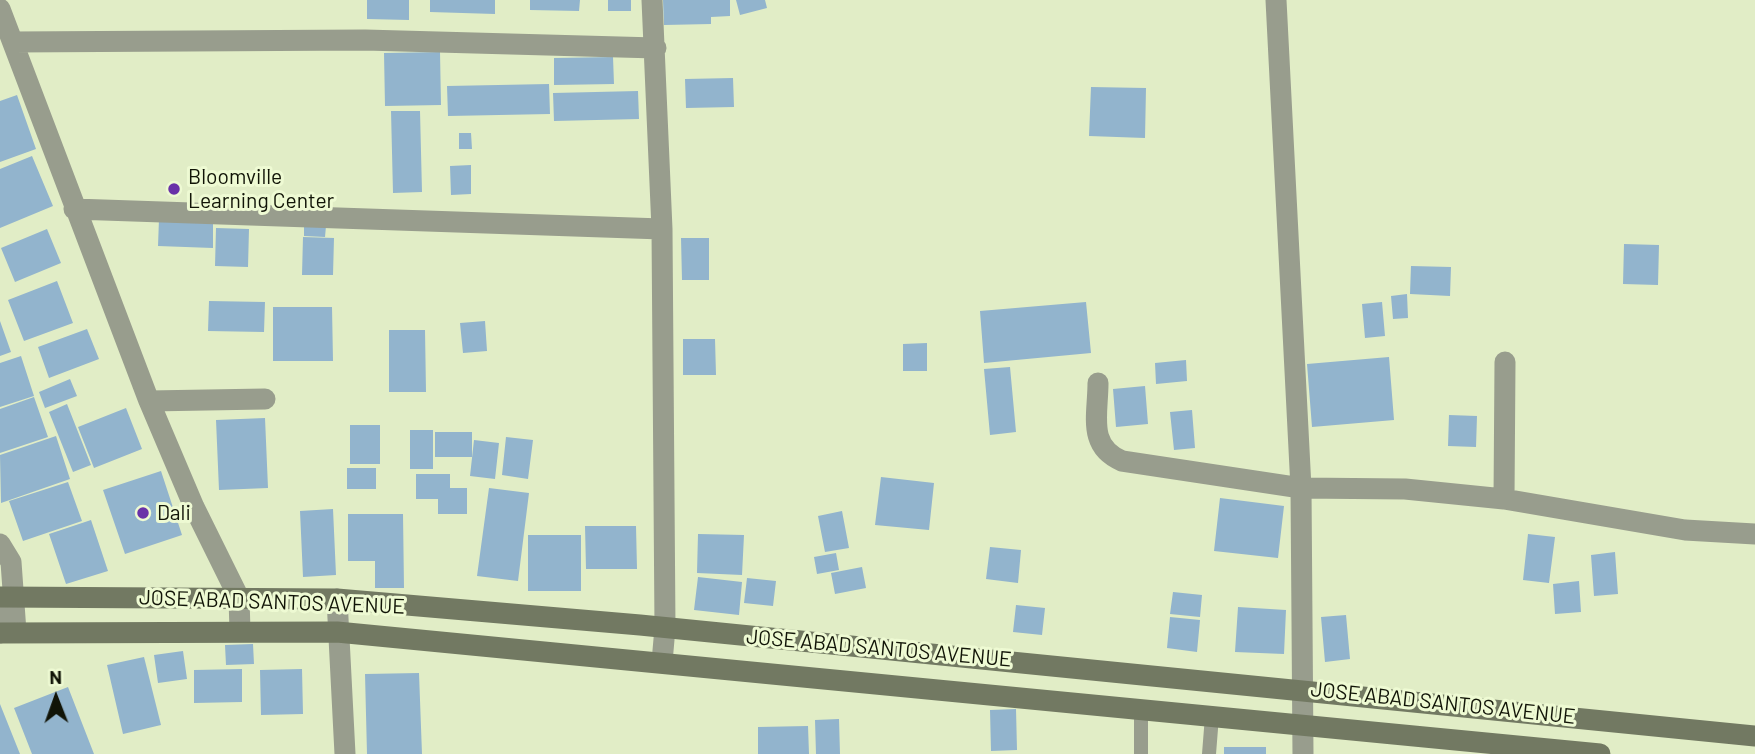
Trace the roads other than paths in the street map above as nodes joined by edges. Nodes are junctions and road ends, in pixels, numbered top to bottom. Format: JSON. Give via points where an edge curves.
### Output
{"nodes":[{"id":1,"x":652,"y":0,"type":"edge"},
{"id":2,"x":1257,"y":0,"type":"edge"},
{"id":3,"x":1276,"y":7,"type":"edge"},
{"id":4,"x":0,"y":9,"type":"edge"},
{"id":5,"x":13,"y":42,"type":"junction"},
{"id":6,"x":656,"y":48,"type":"junction"},
{"id":7,"x":74,"y":209,"type":"junction"},
{"id":8,"x":662,"y":229,"type":"junction"},
{"id":9,"x":1505,"y":362,"type":"dead end"},
{"id":10,"x":1098,"y":383,"type":"dead end"},
{"id":11,"x":265,"y":399,"type":"dead end"},
{"id":12,"x":149,"y":401,"type":"junction"},
{"id":13,"x":1301,"y":488,"type":"junction"},
{"id":14,"x":1504,"y":499,"type":"junction"},
{"id":15,"x":1755,"y":534,"type":"edge"},
{"id":16,"x":0,"y":544,"type":"edge"},
{"id":17,"x":239,"y":598,"type":"junction"},
{"id":18,"x":337,"y":599,"type":"junction"},
{"id":19,"x":5,"y":601,"type":"edge"},
{"id":20,"x":665,"y":628,"type":"junction"},
{"id":21,"x":240,"y":631,"type":"junction"},
{"id":22,"x":337,"y":632,"type":"junction"},
{"id":23,"x":6,"y":633,"type":"edge"},
{"id":24,"x":662,"y":662,"type":"junction"},
{"id":25,"x":1302,"y":688,"type":"junction"},
{"id":26,"x":1141,"y":710,"type":"junction"},
{"id":27,"x":1212,"y":716,"type":"junction"},
{"id":28,"x":1303,"y":724,"type":"junction"},
{"id":29,"x":1755,"y":736,"type":"edge"},
{"id":30,"x":345,"y":754,"type":"edge"},
{"id":31,"x":1141,"y":754,"type":"edge"},
{"id":32,"x":1209,"y":754,"type":"edge"},
{"id":33,"x":1303,"y":754,"type":"edge"},
{"id":34,"x":1600,"y":754,"type":"edge"}],
"edges":[{"from":1,"to":6,"type":"street"},
{"from":2,"to":3,"type":"street"},
{"from":3,"to":13,"type":"street"},
{"from":4,"to":5,"type":"street"},
{"from":5,"to":6,"type":"street","via":[[365,40]]},
{"from":5,"to":7,"type":"street"},
{"from":6,"to":8,"type":"street"},
{"from":7,"to":8,"type":"street"},
{"from":7,"to":12,"type":"street"},
{"from":8,"to":20,"type":"street"},
{"from":9,"to":14,"type":"street"},
{"from":10,"to":13,"type":"street","via":[[1097,442],[1108,455],[1122,461]]},
{"from":11,"to":12,"type":"street"},
{"from":12,"to":17,"type":"street"},
{"from":13,"to":14,"type":"street","via":[[1405,489]]},
{"from":13,"to":25,"type":"street"},
{"from":14,"to":15,"type":"street","via":[[1685,530]]},
{"from":16,"to":19,"type":"street","via":[[10,558]]},
{"from":17,"to":18,"type":"main road","name":"JOSE ABAD SANTOS AVENUE"},
{"from":17,"to":19,"type":"main road","name":"JOSE ABAD SANTOS AVENUE"},
{"from":17,"to":21,"type":"street"},
{"from":18,"to":20,"type":"main road","name":"JOSE ABAD SANTOS AVENUE"},
{"from":18,"to":22,"type":"street"},
{"from":19,"to":23,"type":"street"},
{"from":20,"to":24,"type":"street"},
{"from":20,"to":25,"type":"main road","name":"JOSE ABAD SANTOS AVENUE"},
{"from":21,"to":22,"type":"main road","name":"JOSE ABAD SANTOS AVENUE"},
{"from":21,"to":23,"type":"main road","name":"JOSE ABAD SANTOS AVENUE"},
{"from":22,"to":24,"type":"main road","name":"JOSE ABAD SANTOS AVENUE"},
{"from":22,"to":30,"type":"street"},
{"from":24,"to":26,"type":"main road","name":"JOSE ABAD SANTOS AVENUE"},
{"from":25,"to":28,"type":"street"},
{"from":25,"to":29,"type":"main road","name":"JOSE ABAD SANTOS AVENUE"},
{"from":26,"to":27,"type":"main road","name":"JOSE ABAD SANTOS AVENUE"},
{"from":26,"to":31,"type":"lane"},
{"from":27,"to":28,"type":"main road","name":"JOSE ABAD SANTOS AVENUE"},
{"from":27,"to":32,"type":"lane"},
{"from":28,"to":33,"type":"street"},
{"from":28,"to":34,"type":"main road","name":"JOSE ABAD SANTOS AVENUE"}]}
